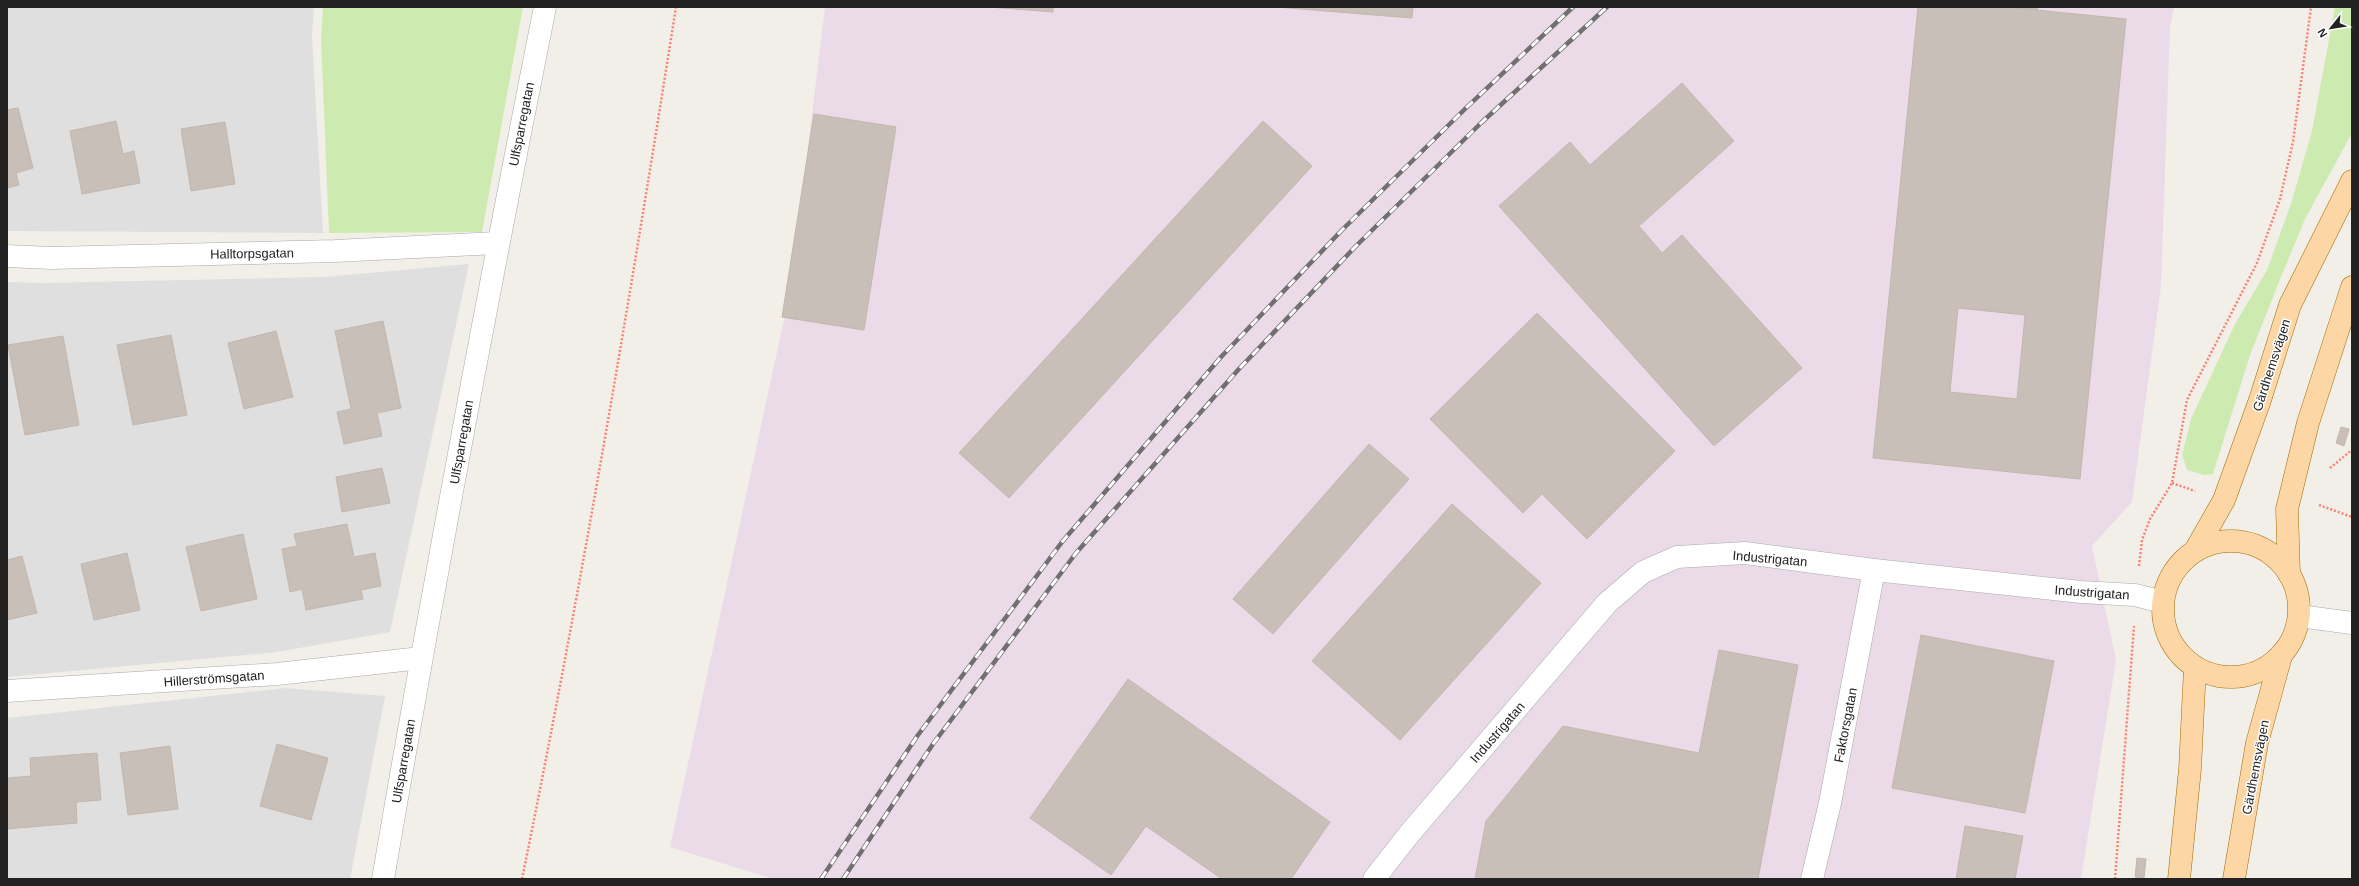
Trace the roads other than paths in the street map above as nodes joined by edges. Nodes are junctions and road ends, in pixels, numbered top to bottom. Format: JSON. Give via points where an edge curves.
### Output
{"nodes":[{"id":1,"x":545,"y":7,"type":"edge"},
{"id":2,"x":2352,"y":182,"type":"edge"},
{"id":3,"x":497,"y":243,"type":"junction"},
{"id":4,"x":7,"y":256,"type":"edge"},
{"id":5,"x":2352,"y":287,"type":"edge"},
{"id":6,"x":2195,"y":551,"type":"junction"},
{"id":7,"x":1874,"y":570,"type":"junction"},
{"id":8,"x":2289,"y":574,"type":"junction"},
{"id":9,"x":2163,"y":602,"type":"junction"},
{"id":10,"x":2299,"y":616,"type":"junction"},
{"id":11,"x":2352,"y":623,"type":"edge"},
{"id":12,"x":2281,"y":656,"type":"junction"},
{"id":13,"x":421,"y":658,"type":"junction"},
{"id":14,"x":2194,"y":667,"type":"junction"},
{"id":15,"x":7,"y":691,"type":"edge"},
{"id":16,"x":383,"y":879,"type":"edge"},
{"id":17,"x":1374,"y":879,"type":"edge"},
{"id":18,"x":1812,"y":879,"type":"edge"},
{"id":19,"x":2179,"y":879,"type":"edge"},
{"id":20,"x":2234,"y":879,"type":"edge"}],
"edges":[{"from":1,"to":3,"type":"street","name":"Ulfsparregatan"},
{"from":2,"to":6,"type":"main road","name":"Gärdhemsvägen","via":[[2290,305],[2260,400],[2224,500]]},
{"from":3,"to":4,"type":"street","name":"Halltorpsgatan","via":[[335,251],[51,258]]},
{"from":3,"to":13,"type":"street","name":"Ulfsparregatan"},
{"from":5,"to":8,"type":"main road","via":[[2308,423],[2287,509]]},
{"from":6,"to":8,"type":"main road","via":[[2220,542],[2247,543],[2271,554]]},
{"from":6,"to":9,"type":"main road","via":[[2177,567],[2170,578]]},
{"from":7,"to":9,"type":"street","name":"Industrigatan","via":[[2081,592],[2135,595]]},
{"from":7,"to":17,"type":"street","name":"Industrigatan","via":[[1745,553],[1677,557],[1643,572],[1607,603],[1410,833]]},
{"from":7,"to":18,"type":"street","name":"Faktorsgatan","via":[[1830,803]]},
{"from":8,"to":10,"type":"main road","via":[[2298,594]]},
{"from":9,"to":14,"type":"main road","via":[[2166,632],[2173,646]]},
{"from":10,"to":11,"type":"street"},
{"from":10,"to":12,"type":"main road","via":[[2294,638]]},
{"from":12,"to":14,"type":"main road","via":[[2259,672],[2240,677],[2220,677]]},
{"from":12,"to":20,"type":"main road","name":"Gärdhemsvägen","via":[[2257,744]]},
{"from":13,"to":15,"type":"street","name":"Hillerströmsgatan","via":[[277,674]]},
{"from":13,"to":16,"type":"street","name":"Ulfsparregatan"},
{"from":14,"to":19,"type":"main road","via":[[2190,769]]}]}
